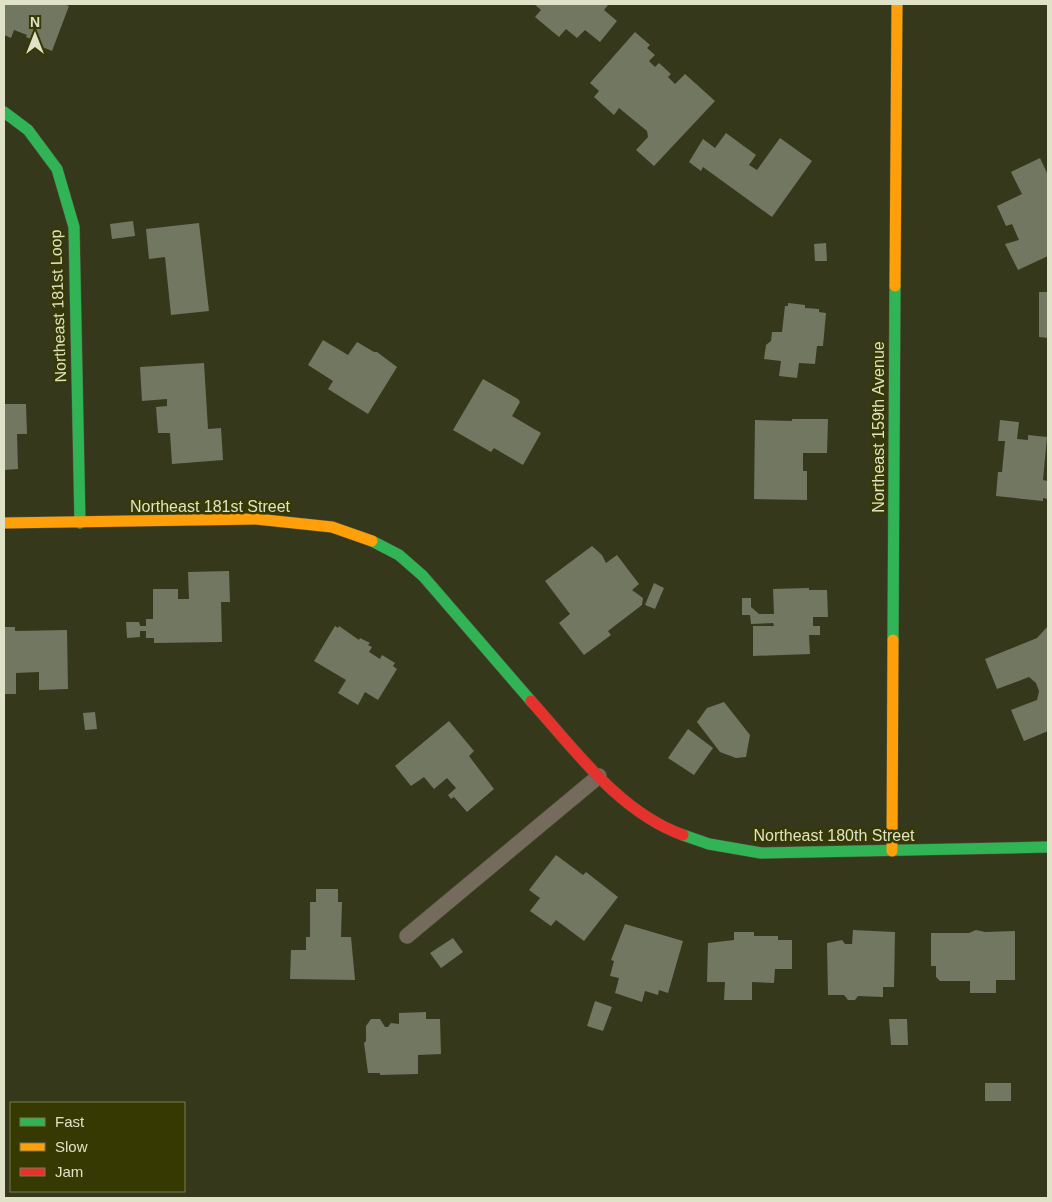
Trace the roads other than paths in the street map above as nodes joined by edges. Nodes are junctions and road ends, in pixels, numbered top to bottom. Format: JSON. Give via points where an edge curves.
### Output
{"nodes":[{"id":1,"x":897,"y":4,"type":"edge"},
{"id":2,"x":4,"y":112,"type":"edge"},
{"id":3,"x":4,"y":523,"type":"edge"},
{"id":4,"x":80,"y":523,"type":"junction"},
{"id":5,"x":507,"y":675,"type":"joint"},
{"id":6,"x":599,"y":776,"type":"junction"},
{"id":7,"x":1048,"y":847,"type":"edge"},
{"id":8,"x":892,"y":851,"type":"junction"},
{"id":9,"x":407,"y":936,"type":"dead end"}],
"edges":[{"from":1,"to":8,"type":"street","name":"Northeast 159th Avenue"},
{"from":2,"to":4,"type":"street","name":"Northeast 181st Loop","via":[[28,130],[57,169],[74,227]]},
{"from":3,"to":4,"type":"street","name":"Northeast 181st Street"},
{"from":4,"to":5,"type":"street","name":"Northeast 181st Street","via":[[256,519],[332,527],[364,537],[399,555],[423,576]]},
{"from":5,"to":6,"type":"street","name":"Northeast 180th Street"},
{"from":6,"to":8,"type":"street","name":"Northeast 180th Street","via":[[616,794],[646,816],[678,833],[709,844],[761,853]]},
{"from":6,"to":9,"type":"lane"},
{"from":7,"to":8,"type":"street","name":"Northeast 180th Street"}]}
